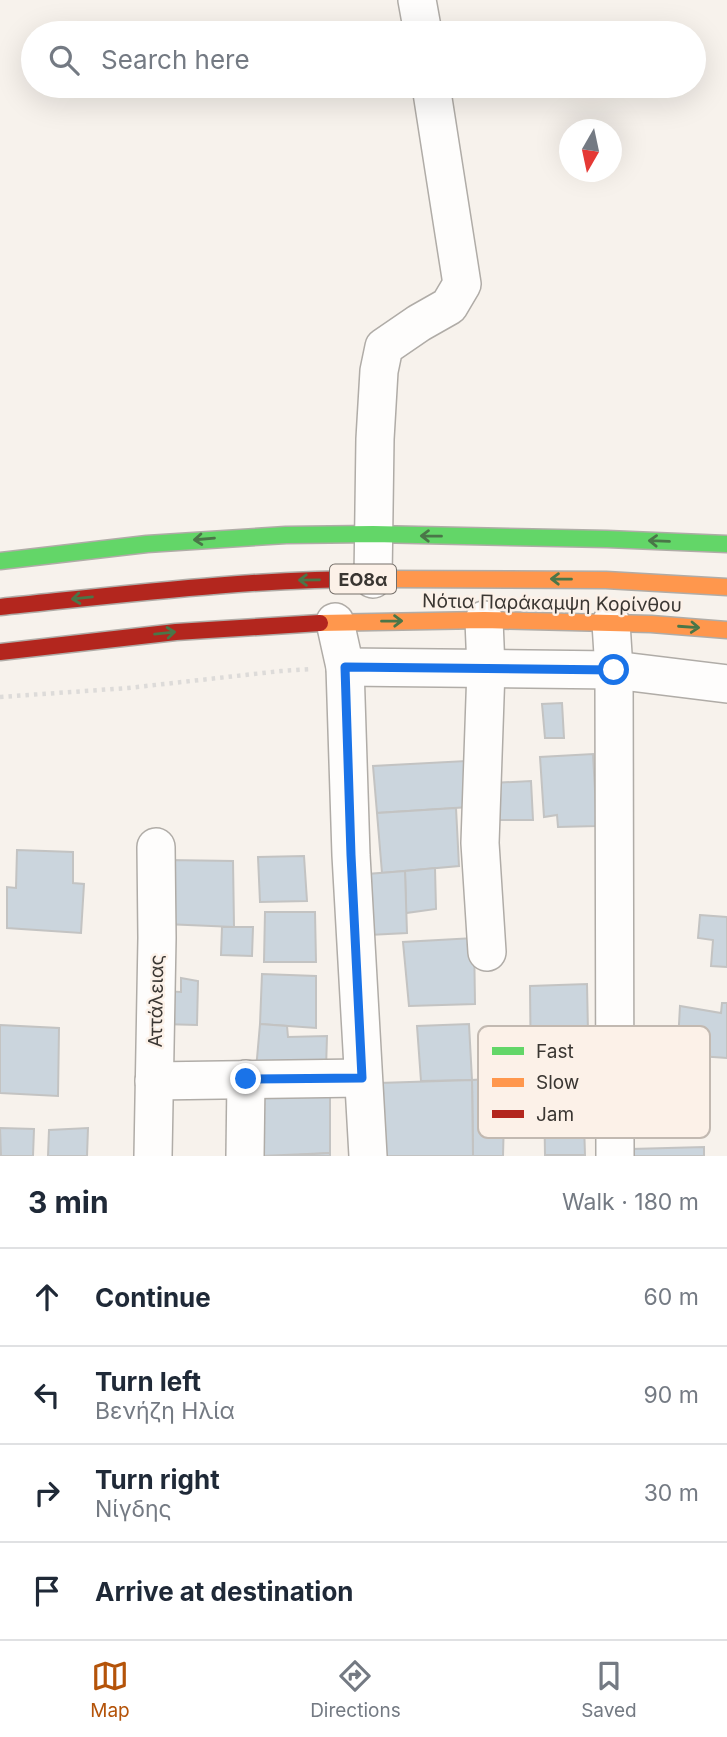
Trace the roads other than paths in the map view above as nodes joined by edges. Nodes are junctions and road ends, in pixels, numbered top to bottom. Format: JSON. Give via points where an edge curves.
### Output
{"nodes":[{"id":1,"x":417,"y":0,"type":"edge"},
{"id":2,"x":421,"y":21,"type":"edge"},
{"id":3,"x":433,"y":98,"type":"edge"},
{"id":4,"x":373,"y":534,"type":"junction"},
{"id":5,"x":607,"y":539,"type":"junction"},
{"id":6,"x":727,"y":544,"type":"edge"},
{"id":7,"x":0,"y":561,"type":"edge"},
{"id":8,"x":373,"y":579,"type":"junction"},
{"id":9,"x":606,"y":580,"type":"junction"},
{"id":10,"x":727,"y":587,"type":"edge"},
{"id":11,"x":0,"y":607,"type":"edge"},
{"id":12,"x":484,"y":620,"type":"junction"},
{"id":13,"x":335,"y":622,"type":"junction"},
{"id":14,"x":611,"y":623,"type":"junction"},
{"id":15,"x":727,"y":629,"type":"edge"},
{"id":16,"x":0,"y":652,"type":"edge"},
{"id":17,"x":345,"y":667,"type":"junction"},
{"id":18,"x":486,"y":669,"type":"junction"},
{"id":19,"x":614,"y":670,"type":"junction"},
{"id":20,"x":727,"y":684,"type":"edge"},
{"id":21,"x":156,"y":847,"type":"dead end"},
{"id":22,"x":487,"y":952,"type":"dead end"},
{"id":23,"x":615,"y":1026,"type":"edge"},
{"id":24,"x":362,"y":1078,"type":"junction"},
{"id":25,"x":246,"y":1079,"type":"junction"},
{"id":26,"x":154,"y":1081,"type":"junction"},
{"id":27,"x":615,"y":1138,"type":"edge"},
{"id":28,"x":153,"y":1156,"type":"edge"},
{"id":29,"x":245,"y":1156,"type":"edge"},
{"id":30,"x":368,"y":1156,"type":"edge"},
{"id":31,"x":615,"y":1156,"type":"edge"}],
"edges":[{"from":1,"to":2,"type":"street"},
{"from":3,"to":4,"type":"street","via":[[462,284],[449,306],[384,347],[379,371]]},
{"from":5,"to":4,"type":"main road","one_way":true},
{"from":4,"to":7,"type":"main road","one_way":true,"via":[[221,538]]},
{"from":4,"to":8,"type":"street"},
{"from":6,"to":5,"type":"main road","one_way":true},
{"from":5,"to":9,"type":"street"},
{"from":9,"to":8,"type":"main road","name":"Νότια Παράκαμψη Κορίνθου","number":"ΕΟ8α","one_way":true},
{"from":8,"to":11,"type":"main road","name":"Νότια Παράκαμψη Κορίνθου","number":"ΕΟ8α","one_way":true,"via":[[234,584]]},
{"from":9,"to":10,"type":"main road","name":"Νότια Παράκαμψη Κορίνθου","number":"ΕΟ8α"},
{"from":13,"to":12,"type":"main road","name":"Νότια Παράκαμψη Κορίνθου","number":"ΕΟ8α","one_way":true},
{"from":12,"to":14,"type":"main road","name":"Νότια Παράκαμψη Κορίνθου","number":"ΕΟ8α"},
{"from":12,"to":18,"type":"street"},
{"from":16,"to":13,"type":"main road","name":"Νότια Παράκαμψη Κορίνθου","number":"ΕΟ8α","one_way":true,"via":[[176,632]]},
{"from":13,"to":17,"type":"street"},
{"from":14,"to":15,"type":"main road","name":"Νότια Παράκαμψη Κορίνθου","number":"ΕΟ8α","one_way":true},
{"from":14,"to":19,"type":"street"},
{"from":17,"to":18,"type":"street"},
{"from":17,"to":24,"type":"street"},
{"from":18,"to":19,"type":"street"},
{"from":18,"to":22,"type":"street","via":[[480,843]]},
{"from":19,"to":20,"type":"street"},
{"from":19,"to":23,"type":"street"},
{"from":21,"to":26,"type":"street","name":"Αττάλειας"},
{"from":24,"to":25,"type":"street"},
{"from":24,"to":30,"type":"street"},
{"from":25,"to":26,"type":"street"},
{"from":25,"to":29,"type":"street"},
{"from":26,"to":28,"type":"street","name":"Αττάλειας"},
{"from":27,"to":31,"type":"street"}]}
